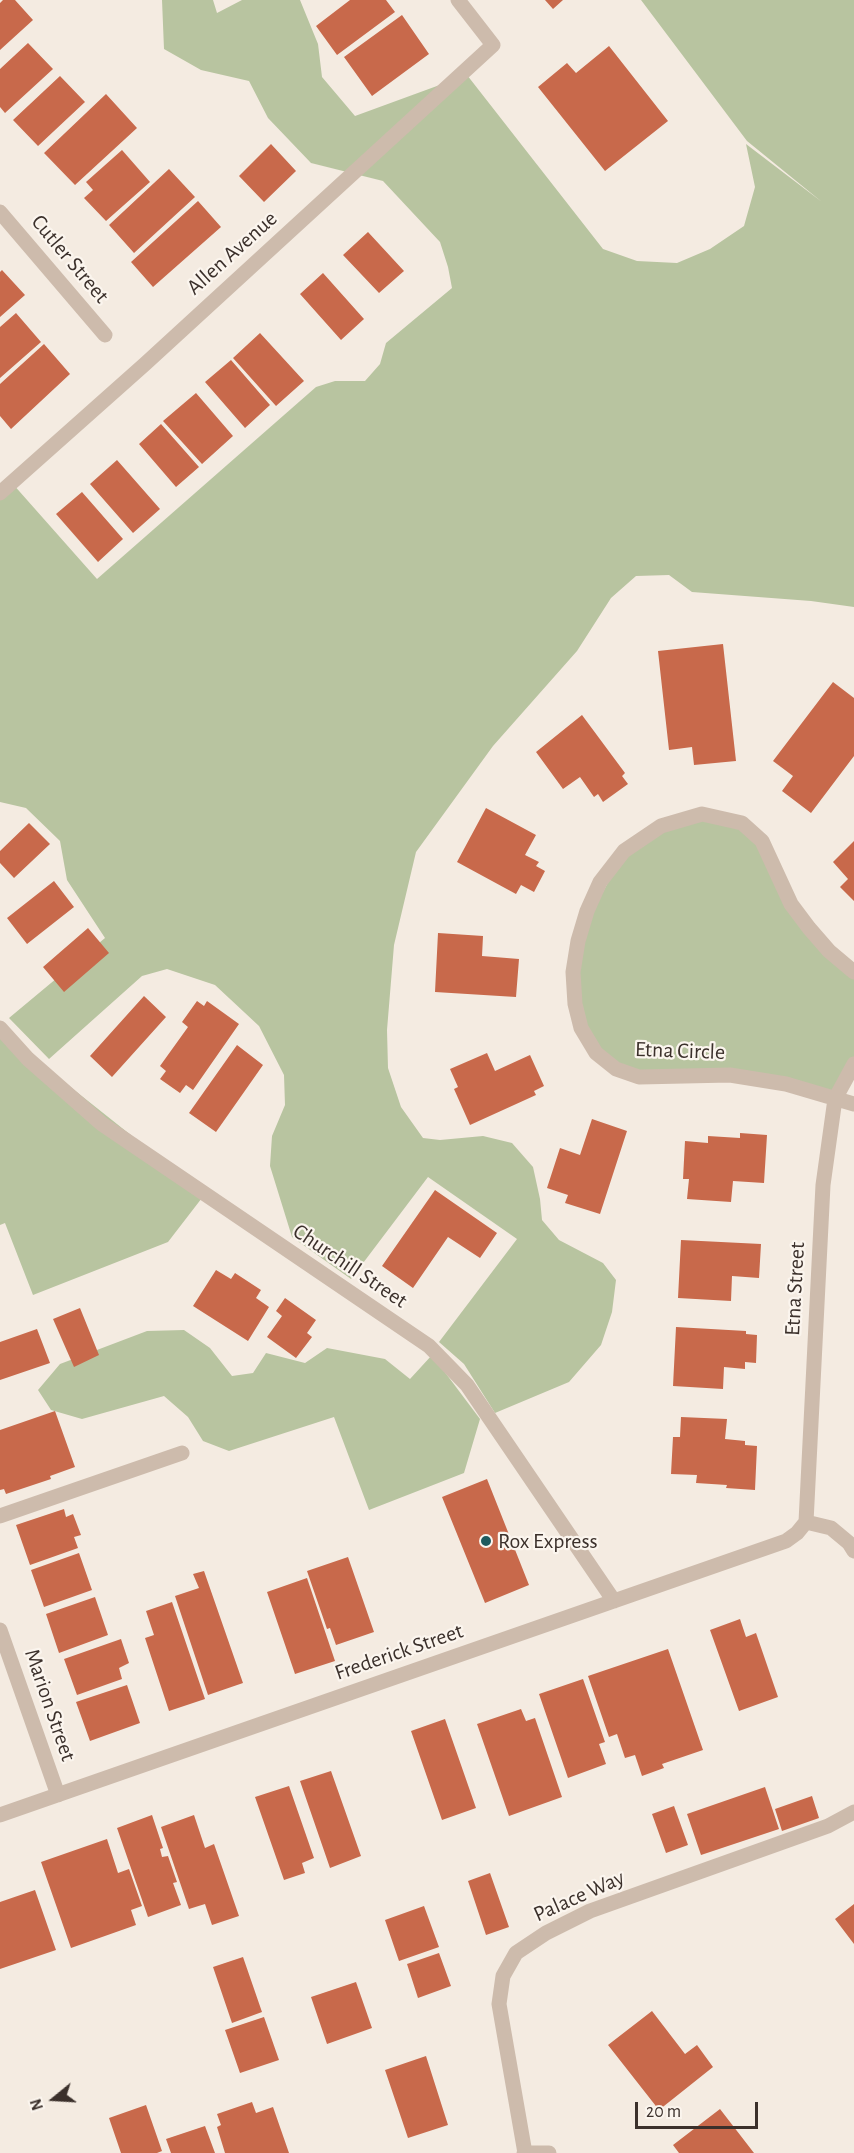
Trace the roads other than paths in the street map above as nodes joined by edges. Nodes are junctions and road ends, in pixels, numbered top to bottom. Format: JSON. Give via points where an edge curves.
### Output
{"nodes":[{"id":1,"x":458,"y":0,"type":"edge"},
{"id":2,"x":0,"y":212,"type":"edge"},
{"id":3,"x":105,"y":335,"type":"dead end"},
{"id":4,"x":0,"y":493,"type":"edge"},
{"id":5,"x":854,"y":972,"type":"edge"},
{"id":6,"x":0,"y":1028,"type":"edge"},
{"id":7,"x":854,"y":1064,"type":"edge"},
{"id":8,"x":835,"y":1099,"type":"junction"},
{"id":9,"x":854,"y":1104,"type":"edge"},
{"id":10,"x":182,"y":1454,"type":"dead end"},
{"id":11,"x":0,"y":1516,"type":"edge"},
{"id":12,"x":806,"y":1522,"type":"junction"},
{"id":13,"x":854,"y":1551,"type":"edge"},
{"id":14,"x":614,"y":1601,"type":"junction"},
{"id":15,"x":0,"y":1630,"type":"edge"},
{"id":16,"x":58,"y":1795,"type":"junction"},
{"id":17,"x":854,"y":1812,"type":"edge"},
{"id":18,"x":0,"y":1815,"type":"edge"},
{"id":19,"x":524,"y":2153,"type":"edge"},
{"id":20,"x":549,"y":2153,"type":"edge"}],
"edges":[{"from":1,"to":4,"type":"street","name":"Allen Avenue","via":[[493,45]]},
{"from":2,"to":3,"type":"street","name":"Cutler Street"},
{"from":5,"to":8,"type":"street","name":"Etna Circle","via":[[822,943],[790,904],[762,841],[742,823],[702,814],[661,826],[624,851],[600,882],[587,911],[573,972],[581,1028],[596,1053],[616,1069],[639,1077],[730,1075],[786,1084]]},
{"from":6,"to":14,"type":"street","name":"Churchill Street","via":[[28,1059],[102,1124],[429,1346],[466,1385]]},
{"from":7,"to":8,"type":"street","name":"Etna Street"},
{"from":8,"to":9,"type":"street","name":"Etna Circle"},
{"from":8,"to":12,"type":"street","name":"Etna Street","via":[[823,1185]]},
{"from":10,"to":11,"type":"street"},
{"from":12,"to":13,"type":"street","via":[[831,1528]]},
{"from":12,"to":14,"type":"street","name":"Frederick Street","via":[[786,1541]]},
{"from":14,"to":16,"type":"street","name":"Frederick Street"},
{"from":15,"to":16,"type":"street","name":"Marion Street"},
{"from":16,"to":18,"type":"street","name":"Frederick Street"},
{"from":17,"to":19,"type":"street","name":"Palace Way","via":[[828,1826],[590,1911],[516,1953],[503,1976],[499,2004]]},
{"from":19,"to":20,"type":"street"}]}
